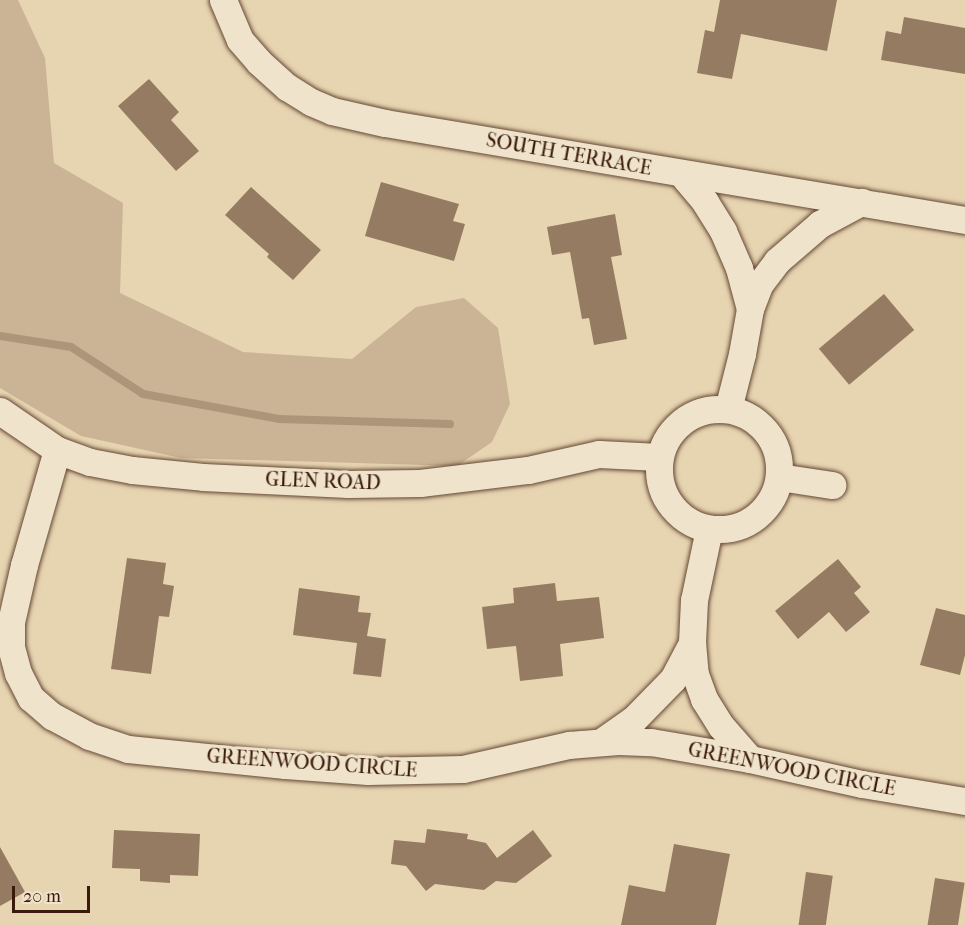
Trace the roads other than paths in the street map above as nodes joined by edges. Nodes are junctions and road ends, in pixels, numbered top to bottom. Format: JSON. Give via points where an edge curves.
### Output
{"nodes":[{"id":1,"x":223,"y":0,"type":"edge"},
{"id":2,"x":681,"y":173,"type":"junction"},
{"id":3,"x":861,"y":202,"type":"junction"},
{"id":4,"x":965,"y":220,"type":"edge"},
{"id":5,"x":750,"y":309,"type":"junction"},
{"id":6,"x":728,"y":408,"type":"junction"},
{"id":7,"x":0,"y":411,"type":"edge"},
{"id":8,"x":57,"y":450,"type":"junction"},
{"id":9,"x":659,"y":457,"type":"junction"},
{"id":10,"x":779,"y":477,"type":"junction"},
{"id":11,"x":832,"y":485,"type":"dead end"},
{"id":12,"x":710,"y":529,"type":"junction"},
{"id":13,"x":692,"y":642,"type":"junction"},
{"id":14,"x":601,"y":742,"type":"junction"},
{"id":15,"x":750,"y":759,"type":"junction"},
{"id":16,"x":965,"y":801,"type":"edge"}],
"edges":[{"from":1,"to":2,"type":"street","name":"SOUTH TERRACE","via":[[240,40],[260,62],[287,87],[332,111]]},
{"from":2,"to":3,"type":"street","name":"SOUTH TERRACE"},
{"from":2,"to":5,"type":"street","via":[[723,231],[739,268]]},
{"from":3,"to":4,"type":"street","name":"SOUTH TERRACE"},
{"from":3,"to":5,"type":"street","via":[[820,224],[777,261],[759,285]]},
{"from":5,"to":6,"type":"street"},
{"from":6,"to":9,"type":"street","via":[[712,408],[692,415],[674,427]]},
{"from":6,"to":10,"type":"street","via":[[752,418],[767,432],[776,448]]},
{"from":7,"to":8,"type":"street","name":"GLEN ROAD"},
{"from":8,"to":9,"type":"street","name":"GLEN ROAD","via":[[90,462],[132,470],[348,484],[478,478],[599,454]]},
{"from":8,"to":14,"type":"street","name":"GREENWOOD CIRCLE","via":[[24,565],[11,621],[11,647],[18,673],[32,698],[72,728],[128,749],[368,771],[463,769],[568,745]]},
{"from":9,"to":12,"type":"street","via":[[658,471],[665,496],[678,513]]},
{"from":10,"to":11,"type":"street"},
{"from":10,"to":12,"type":"street","via":[[763,511],[735,527]]},
{"from":12,"to":13,"type":"street","via":[[694,600]]},
{"from":13,"to":14,"type":"street","via":[[673,678],[633,720]]},
{"from":13,"to":15,"type":"street","via":[[695,674],[704,699]]},
{"from":14,"to":15,"type":"street","name":"GREENWOOD CIRCLE","via":[[651,742]]},
{"from":15,"to":16,"type":"street","name":"GREENWOOD CIRCLE","via":[[862,784]]}]}
